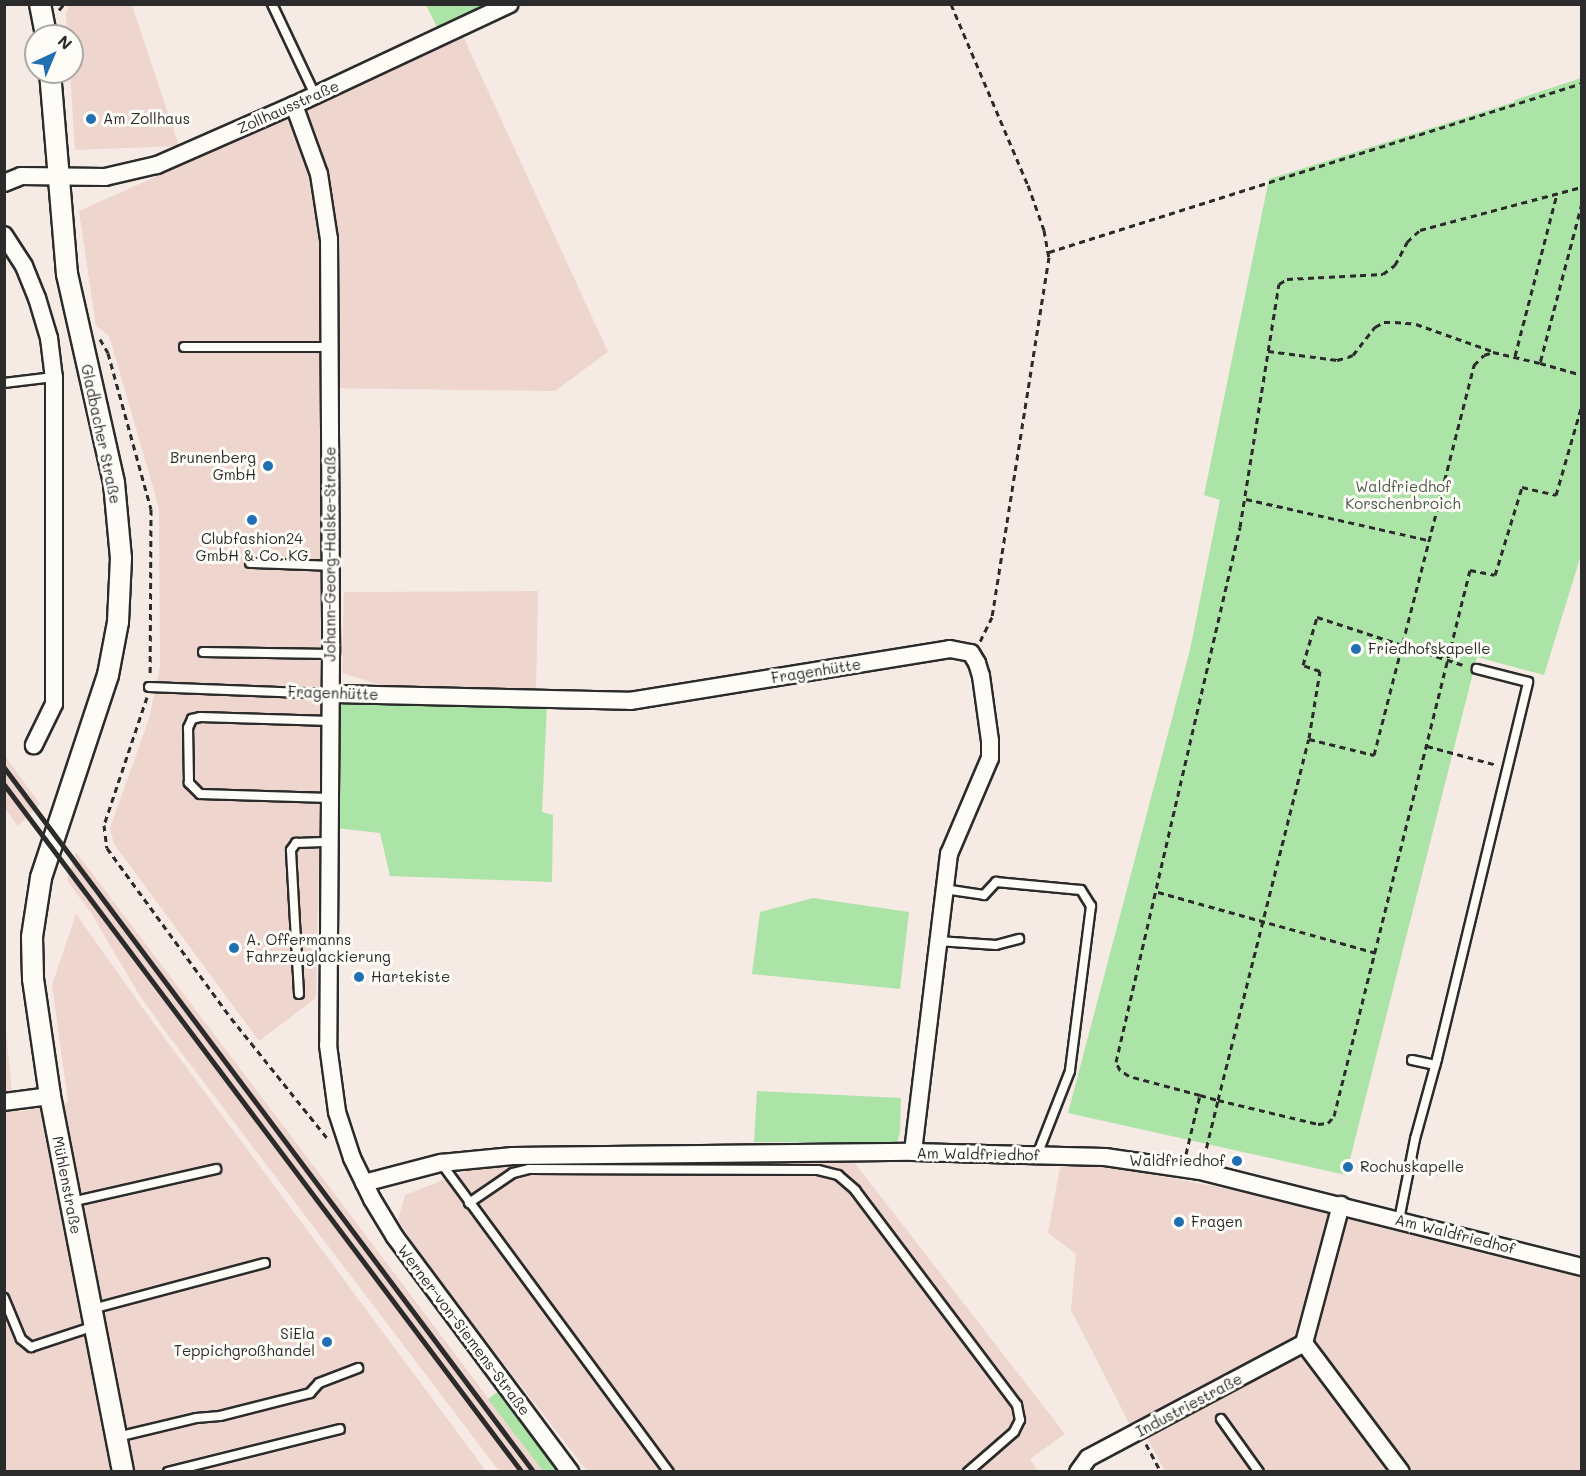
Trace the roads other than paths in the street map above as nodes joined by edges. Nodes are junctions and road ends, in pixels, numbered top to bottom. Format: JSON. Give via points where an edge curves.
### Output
{"nodes":[{"id":1,"x":40,"y":4,"type":"edge"},
{"id":2,"x":272,"y":4,"type":"edge"},
{"id":3,"x":510,"y":4,"type":"edge"},
{"id":4,"x":44,"y":24,"type":"edge"},
{"id":5,"x":51,"y":84,"type":"edge"},
{"id":6,"x":315,"y":95,"type":"junction"},
{"id":7,"x":294,"y":105,"type":"junction"},
{"id":8,"x":58,"y":177,"type":"junction"},
{"id":9,"x":4,"y":183,"type":"edge"},
{"id":10,"x":4,"y":234,"type":"edge"},
{"id":11,"x":184,"y":347,"type":"dead end"},
{"id":12,"x":329,"y":347,"type":"junction"},
{"id":13,"x":54,"y":377,"type":"junction"},
{"id":14,"x":4,"y":383,"type":"edge"},
{"id":15,"x":250,"y":562,"type":"dead end"},
{"id":16,"x":331,"y":566,"type":"junction"},
{"id":17,"x":203,"y":652,"type":"dead end"},
{"id":18,"x":331,"y":654,"type":"junction"},
{"id":19,"x":1477,"y":669,"type":"road end"},
{"id":20,"x":149,"y":687,"type":"road end"},
{"id":21,"x":331,"y":694,"type":"junction"},
{"id":22,"x":331,"y":721,"type":"junction"},
{"id":23,"x":34,"y":745,"type":"dead end"},
{"id":24,"x":331,"y":798,"type":"junction"},
{"id":25,"x":330,"y":842,"type":"junction"},
{"id":26,"x":945,"y":882,"type":"junction"},
{"id":27,"x":37,"y":897,"type":"joint"},
{"id":28,"x":1019,"y":939,"type":"dead end"},
{"id":29,"x":938,"y":941,"type":"junction"},
{"id":30,"x":299,"y":994,"type":"dead end"},
{"id":31,"x":1412,"y":1060,"type":"dead end"},
{"id":32,"x":1435,"y":1065,"type":"junction"},
{"id":33,"x":50,"y":1096,"type":"junction"},
{"id":34,"x":4,"y":1102,"type":"edge"},
{"id":35,"x":913,"y":1152,"type":"junction"},
{"id":36,"x":1037,"y":1155,"type":"junction"},
{"id":37,"x":441,"y":1163,"type":"junction"},
{"id":38,"x":216,"y":1168,"type":"dead end"},
{"id":39,"x":364,"y":1183,"type":"junction"},
{"id":40,"x":71,"y":1202,"type":"junction"},
{"id":41,"x":469,"y":1203,"type":"junction"},
{"id":42,"x":1341,"y":1205,"type":"junction"},
{"id":43,"x":1399,"y":1220,"type":"junction"},
{"id":44,"x":265,"y":1263,"type":"dead end"},
{"id":45,"x":1581,"y":1267,"type":"edge"},
{"id":46,"x":4,"y":1298,"type":"edge"},
{"id":47,"x":93,"y":1318,"type":"junction"},
{"id":48,"x":1304,"y":1343,"type":"junction"},
{"id":49,"x":358,"y":1368,"type":"dead end"},
{"id":50,"x":1221,"y":1419,"type":"dead end"},
{"id":51,"x":340,"y":1429,"type":"dead end"},
{"id":52,"x":116,"y":1437,"type":"junction"},
{"id":53,"x":123,"y":1472,"type":"edge"},
{"id":54,"x":168,"y":1472,"type":"edge"},
{"id":55,"x":570,"y":1472,"type":"edge"},
{"id":56,"x":669,"y":1472,"type":"edge"},
{"id":57,"x":968,"y":1472,"type":"edge"},
{"id":58,"x":1078,"y":1472,"type":"edge"},
{"id":59,"x":1259,"y":1472,"type":"edge"},
{"id":60,"x":1401,"y":1472,"type":"edge"}],
"edges":[{"from":1,"to":4,"type":"street"},
{"from":2,"to":6,"type":"lane"},
{"from":3,"to":6,"type":"street","name":"Zollhausstraße"},
{"from":5,"to":8,"type":"street","name":"Gladbacher Straße"},
{"from":6,"to":7,"type":"street","name":"Zollhausstraße"},
{"from":7,"to":8,"type":"street","name":"Zollhausstraße","via":[[140,170],[105,177]]},
{"from":7,"to":12,"type":"street","name":"Johann-Georg-Halske-Straße","via":[[319,174],[327,216]]},
{"from":8,"to":9,"type":"street","via":[[21,176]]},
{"from":8,"to":27,"type":"street","name":"Gladbacher Straße","via":[[67,274],[115,494],[120,544],[119,610],[102,696],[53,837]]},
{"from":10,"to":13,"type":"street","via":[[24,266],[37,298],[49,338]]},
{"from":11,"to":12,"type":"lane"},
{"from":12,"to":16,"type":"street","name":"Johann-Georg-Halske-Straße"},
{"from":13,"to":14,"type":"lane"},
{"from":13,"to":23,"type":"street","via":[[54,704]]},
{"from":15,"to":16,"type":"lane"},
{"from":16,"to":18,"type":"street","name":"Johann-Georg-Halske-Straße"},
{"from":17,"to":18,"type":"lane"},
{"from":18,"to":21,"type":"street","name":"Johann-Georg-Halske-Straße"},
{"from":19,"to":32,"type":"lane","via":[[1528,682]]},
{"from":20,"to":21,"type":"lane","name":"Fragenhütte"},
{"from":21,"to":22,"type":"street","name":"Johann-Georg-Halske-Straße"},
{"from":21,"to":26,"type":"street","name":"Fragenhütte","via":[[630,701],[950,649],[970,653],[981,676],[990,758],[949,854]]},
{"from":22,"to":24,"type":"street","name":"Johann-Georg-Halske-Straße"},
{"from":22,"to":24,"type":"lane","via":[[201,717],[192,719],[188,728],[189,783],[200,794]]},
{"from":24,"to":25,"type":"street","name":"Johann-Georg-Halske-Straße"},
{"from":25,"to":30,"type":"lane","via":[[296,843],[291,850]]},
{"from":25,"to":39,"type":"street","name":"Johann-Georg-Halske-Straße","via":[[330,1070],[337,1112]]},
{"from":26,"to":29,"type":"street"},
{"from":26,"to":36,"type":"lane","via":[[984,895],[996,882],[1081,890],[1091,906],[1070,1071]]},
{"from":27,"to":33,"type":"street","name":"Mühlenstraße","via":[[32,937],[33,979]]},
{"from":28,"to":29,"type":"lane","via":[[996,945]]},
{"from":29,"to":35,"type":"street"},
{"from":31,"to":32,"type":"lane"},
{"from":32,"to":43,"type":"lane"},
{"from":33,"to":34,"type":"street"},
{"from":33,"to":40,"type":"street","name":"Mühlenstraße"},
{"from":35,"to":36,"type":"street","name":"Am Waldfriedhof"},
{"from":35,"to":37,"type":"street","name":"Am Waldfriedhof","via":[[513,1156]]},
{"from":36,"to":42,"type":"street","name":"Am Waldfriedhof","via":[[1114,1158],[1183,1168]]},
{"from":37,"to":39,"type":"street","name":"Am Waldfriedhof"},
{"from":37,"to":41,"type":"lane"},
{"from":38,"to":40,"type":"lane"},
{"from":39,"to":55,"type":"street","name":"Werner-von-Siemens-Straße","via":[[410,1258]]},
{"from":40,"to":47,"type":"street","name":"Mühlenstraße"},
{"from":41,"to":56,"type":"lane"},
{"from":41,"to":57,"type":"lane","via":[[506,1176],[524,1169],[819,1170],[838,1175],[855,1190],[1017,1405],[1020,1420],[1014,1432]]},
{"from":42,"to":43,"type":"street","name":"Am Waldfriedhof"},
{"from":42,"to":48,"type":"street"},
{"from":43,"to":45,"type":"street","name":"Am Waldfriedhof"},
{"from":44,"to":47,"type":"lane"},
{"from":46,"to":47,"type":"lane","via":[[21,1339],[31,1347]]},
{"from":47,"to":52,"type":"street","name":"Mühlenstraße"},
{"from":48,"to":58,"type":"street","name":"Industriestraße","via":[[1089,1458]]},
{"from":48,"to":60,"type":"street"},
{"from":49,"to":52,"type":"lane","via":[[319,1383],[310,1393]]},
{"from":50,"to":59,"type":"lane"},
{"from":51,"to":54,"type":"lane"},
{"from":52,"to":53,"type":"street","name":"Mühlenstraße"}]}
